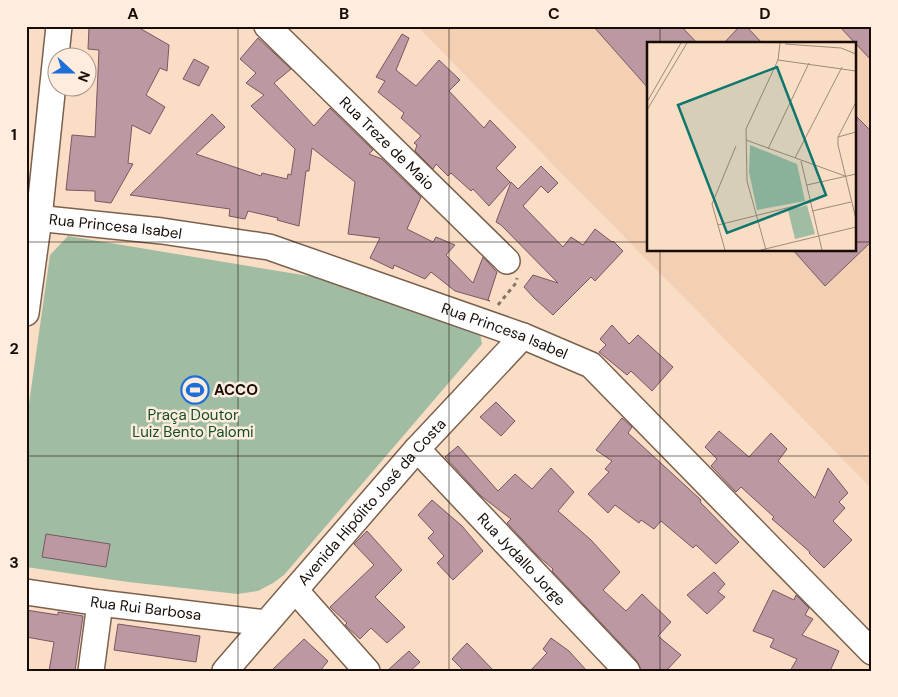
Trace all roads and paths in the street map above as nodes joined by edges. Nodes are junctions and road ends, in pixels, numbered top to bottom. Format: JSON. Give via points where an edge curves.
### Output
{"nodes":[{"id":1,"x":59,"y":26,"type":"edge"},
{"id":2,"x":267,"y":26,"type":"edge"},
{"id":3,"x":33,"y":217,"type":"edge"},
{"id":4,"x":507,"y":262,"type":"joint"},
{"id":5,"x":26,"y":313,"type":"edge"},
{"id":6,"x":484,"y":323,"type":"junction"},
{"id":7,"x":523,"y":336,"type":"junction"},
{"id":8,"x":417,"y":449,"type":"junction"},
{"id":9,"x":295,"y":590,"type":"junction"},
{"id":10,"x":26,"y":592,"type":"edge"},
{"id":11,"x":100,"y":604,"type":"junction"},
{"id":12,"x":266,"y":623,"type":"junction"},
{"id":13,"x":872,"y":652,"type":"edge"},
{"id":14,"x":91,"y":671,"type":"edge"},
{"id":15,"x":225,"y":671,"type":"edge"},
{"id":16,"x":367,"y":671,"type":"edge"},
{"id":17,"x":627,"y":671,"type":"edge"}],
"edges":[{"from":1,"to":3,"type":"street"},
{"from":2,"to":4,"type":"street","name":"Rua Treze de Maio"},
{"from":3,"to":5,"type":"street"},
{"from":3,"to":6,"type":"street","name":"Rua Princesa Isabel","via":[[269,247]]},
{"from":4,"to":6,"type":"path","via":[[518,275],[516,283]]},
{"from":6,"to":7,"type":"street","name":"Rua Princesa Isabel"},
{"from":7,"to":8,"type":"street","name":"Avenida Hipólito José da Costa"},
{"from":7,"to":13,"type":"street","name":"Rua Princesa Isabel","via":[[591,365]]},
{"from":8,"to":9,"type":"street","name":"Avenida Hipólito José da Costa"},
{"from":8,"to":17,"type":"street","name":"Rua Jydallo Jorge"},
{"from":9,"to":12,"type":"street","name":"Avenida Hipólito José da Costa"},
{"from":9,"to":16,"type":"street"},
{"from":10,"to":11,"type":"street","name":"Rua Rui Barbosa"},
{"from":11,"to":12,"type":"street","name":"Rua Rui Barbosa"},
{"from":11,"to":14,"type":"street"},
{"from":12,"to":15,"type":"street","name":"Avenida Hipólito José da Costa"}]}
